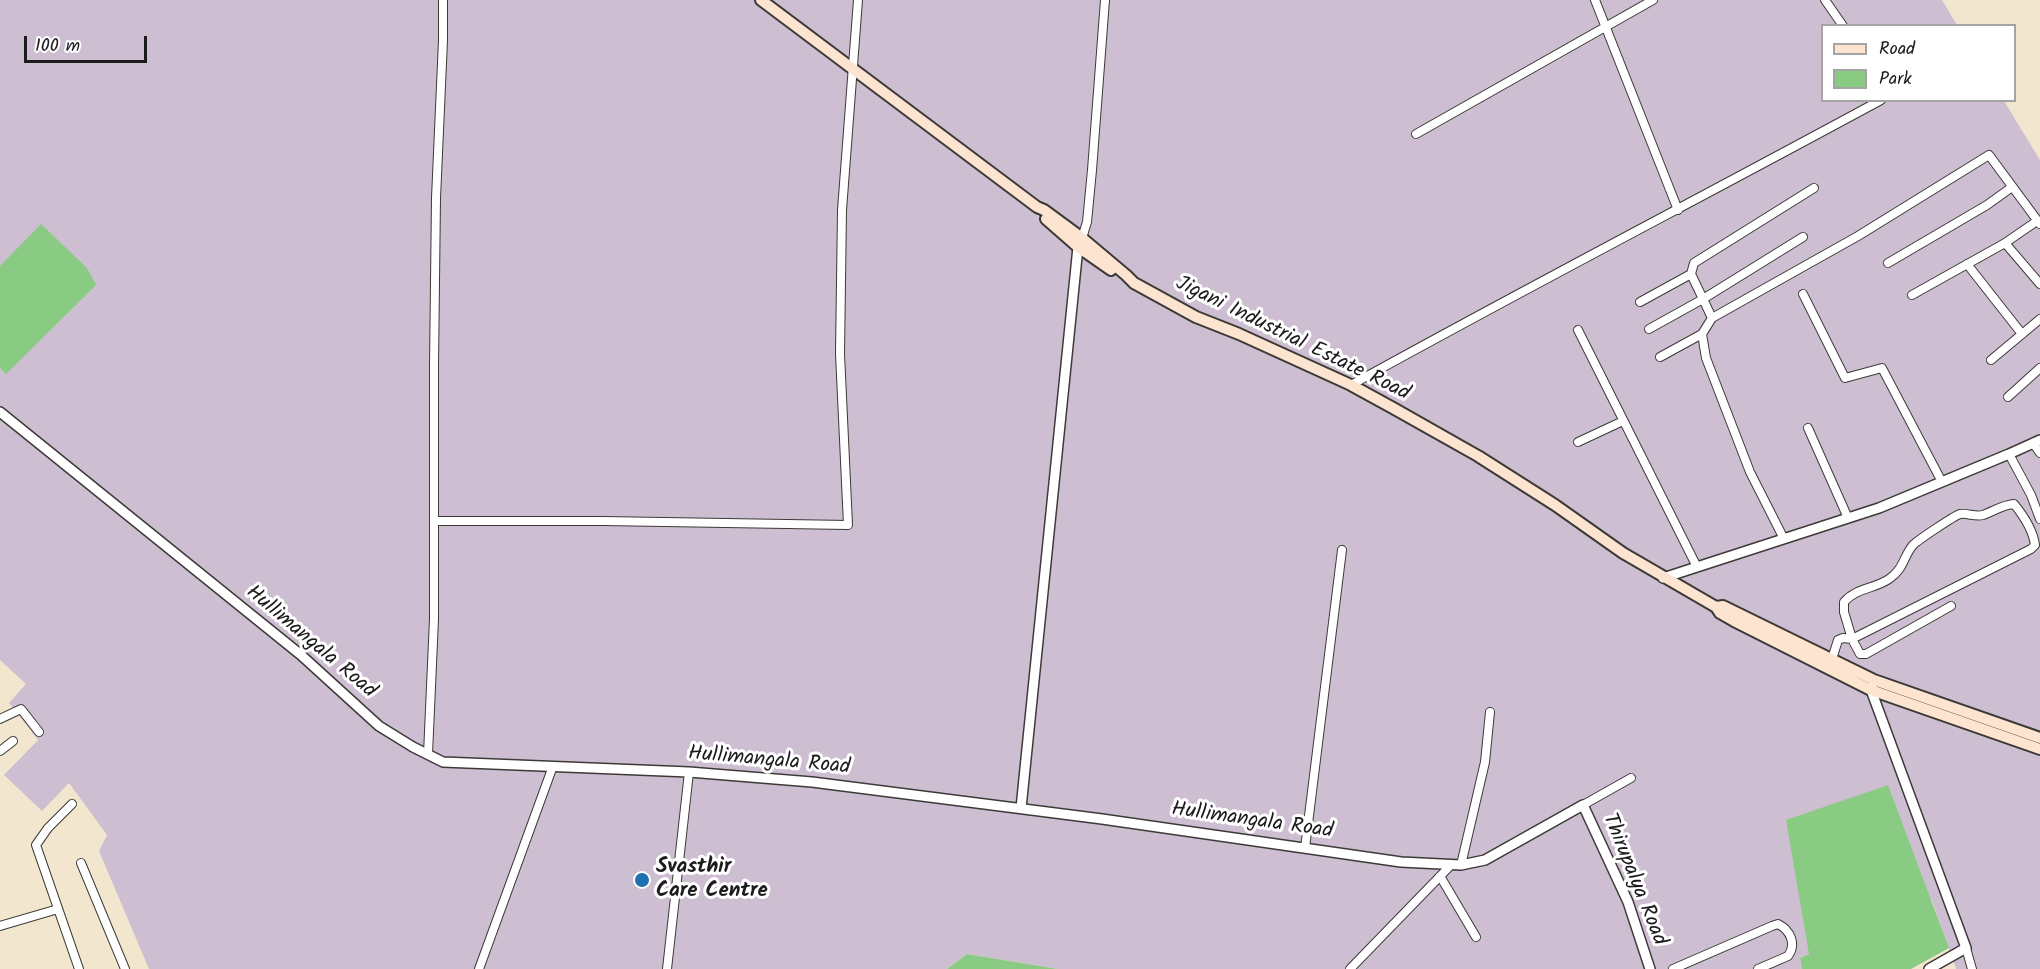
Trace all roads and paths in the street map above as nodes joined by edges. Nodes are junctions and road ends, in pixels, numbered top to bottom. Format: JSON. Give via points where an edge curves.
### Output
{"nodes":[{"id":1,"x":443,"y":0,"type":"edge"},
{"id":2,"x":761,"y":0,"type":"edge"},
{"id":3,"x":858,"y":0,"type":"edge"},
{"id":4,"x":1105,"y":0,"type":"edge"},
{"id":5,"x":1595,"y":0,"type":"edge"},
{"id":6,"x":1653,"y":0,"type":"edge"},
{"id":7,"x":1825,"y":0,"type":"edge"},
{"id":8,"x":1843,"y":24,"type":"edge"},
{"id":9,"x":1606,"y":26,"type":"junction"},
{"id":10,"x":852,"y":68,"type":"junction"},
{"id":11,"x":1877,"y":102,"type":"edge"},
{"id":12,"x":1416,"y":134,"type":"dead end"},
{"id":13,"x":2012,"y":187,"type":"junction"},
{"id":14,"x":1814,"y":188,"type":"dead end"},
{"id":15,"x":1678,"y":210,"type":"junction"},
{"id":16,"x":2039,"y":222,"type":"edge"},
{"id":17,"x":1803,"y":237,"type":"dead end"},
{"id":18,"x":1080,"y":242,"type":"junction"},
{"id":19,"x":2005,"y":243,"type":"junction"},
{"id":20,"x":1888,"y":263,"type":"dead end"},
{"id":21,"x":1967,"y":264,"type":"junction"},
{"id":22,"x":1691,"y":274,"type":"junction"},
{"id":23,"x":2040,"y":284,"type":"edge"},
{"id":24,"x":1803,"y":294,"type":"dead end"},
{"id":25,"x":1912,"y":295,"type":"dead end"},
{"id":26,"x":1703,"y":299,"type":"junction"},
{"id":27,"x":1640,"y":302,"type":"dead end"},
{"id":28,"x":1712,"y":318,"type":"junction"},
{"id":29,"x":2040,"y":319,"type":"edge"},
{"id":30,"x":1649,"y":329,"type":"dead end"},
{"id":31,"x":1578,"y":330,"type":"dead end"},
{"id":32,"x":1702,"y":334,"type":"junction"},
{"id":33,"x":2022,"y":334,"type":"junction"},
{"id":34,"x":1660,"y":357,"type":"dead end"},
{"id":35,"x":1991,"y":360,"type":"dead end"},
{"id":36,"x":2040,"y":368,"type":"edge"},
{"id":37,"x":1351,"y":385,"type":"junction"},
{"id":38,"x":2008,"y":397,"type":"dead end"},
{"id":39,"x":0,"y":412,"type":"edge"},
{"id":40,"x":1623,"y":421,"type":"junction"},
{"id":41,"x":1808,"y":428,"type":"dead end"},
{"id":42,"x":1578,"y":442,"type":"dead end"},
{"id":43,"x":2036,"y":442,"type":"edge"},
{"id":44,"x":2040,"y":453,"type":"edge"},
{"id":45,"x":2009,"y":454,"type":"junction"},
{"id":46,"x":1942,"y":482,"type":"junction"},
{"id":47,"x":1848,"y":518,"type":"junction"},
{"id":48,"x":2040,"y":519,"type":"edge"},
{"id":49,"x":434,"y":521,"type":"junction"},
{"id":50,"x":1784,"y":539,"type":"junction"},
{"id":51,"x":1342,"y":550,"type":"dead end"},
{"id":52,"x":1697,"y":567,"type":"junction"},
{"id":53,"x":1663,"y":578,"type":"junction"},
{"id":54,"x":1952,"y":606,"type":"dead end"},
{"id":55,"x":1716,"y":607,"type":"junction"},
{"id":56,"x":1852,"y":639,"type":"junction"},
{"id":57,"x":1832,"y":659,"type":"junction"},
{"id":58,"x":1872,"y":685,"type":"junction"},
{"id":59,"x":1491,"y":712,"type":"dead end"},
{"id":60,"x":0,"y":720,"type":"edge"},
{"id":61,"x":39,"y":732,"type":"dead end"},
{"id":62,"x":2040,"y":738,"type":"edge"},
{"id":63,"x":13,"y":741,"type":"dead end"},
{"id":64,"x":2040,"y":749,"type":"edge"},
{"id":65,"x":0,"y":751,"type":"edge"},
{"id":66,"x":428,"y":754,"type":"junction"},
{"id":67,"x":553,"y":766,"type":"junction"},
{"id":68,"x":689,"y":772,"type":"junction"},
{"id":69,"x":1630,"y":778,"type":"dead end"},
{"id":70,"x":72,"y":804,"type":"dead end"},
{"id":71,"x":1583,"y":805,"type":"junction"},
{"id":72,"x":1021,"y":808,"type":"junction"},
{"id":73,"x":1305,"y":848,"type":"junction"},
{"id":74,"x":81,"y":863,"type":"dead end"},
{"id":75,"x":1451,"y":865,"type":"junction"},
{"id":76,"x":1461,"y":865,"type":"junction"},
{"id":77,"x":1440,"y":876,"type":"junction"},
{"id":78,"x":58,"y":909,"type":"junction"},
{"id":79,"x":0,"y":926,"type":"edge"},
{"id":80,"x":1476,"y":937,"type":"dead end"},
{"id":81,"x":1966,"y":948,"type":"junction"},
{"id":82,"x":79,"y":969,"type":"edge"},
{"id":83,"x":125,"y":969,"type":"edge"},
{"id":84,"x":479,"y":969,"type":"edge"},
{"id":85,"x":667,"y":969,"type":"edge"},
{"id":86,"x":1350,"y":969,"type":"edge"},
{"id":87,"x":1650,"y":969,"type":"edge"},
{"id":88,"x":1673,"y":969,"type":"edge"},
{"id":89,"x":1758,"y":969,"type":"edge"},
{"id":90,"x":1929,"y":969,"type":"edge"},
{"id":91,"x":1972,"y":969,"type":"edge"}],
"edges":[{"from":1,"to":49,"type":"street","via":[[436,219]]},
{"from":2,"to":10,"type":"main road"},
{"from":3,"to":10,"type":"street"},
{"from":4,"to":18,"type":"street","via":[[1087,222]]},
{"from":5,"to":9,"type":"street"},
{"from":6,"to":9,"type":"street"},
{"from":7,"to":8,"type":"street"},
{"from":9,"to":12,"type":"street"},
{"from":9,"to":15,"type":"street"},
{"from":10,"to":18,"type":"main road","name":"Jigani Industrial Estate Road"},
{"from":10,"to":49,"type":"street","via":[[842,210],[840,354],[848,525]]},
{"from":11,"to":15,"type":"street"},
{"from":13,"to":16,"type":"street"},
{"from":13,"to":20,"type":"street"},
{"from":13,"to":28,"type":"street","via":[[1989,155],[1858,236]]},
{"from":14,"to":22,"type":"street","via":[[1694,263]]},
{"from":15,"to":37,"type":"street"},
{"from":16,"to":19,"type":"street"},
{"from":17,"to":26,"type":"street"},
{"from":18,"to":37,"type":"main road","name":"Jigani Industrial Estate Road","via":[[1122,278],[1196,317]]},
{"from":18,"to":72,"type":"street"},
{"from":19,"to":21,"type":"street"},
{"from":19,"to":23,"type":"street"},
{"from":21,"to":25,"type":"street"},
{"from":21,"to":33,"type":"street"},
{"from":22,"to":26,"type":"street"},
{"from":22,"to":27,"type":"street"},
{"from":24,"to":46,"type":"street","via":[[1845,378],[1882,368]]},
{"from":26,"to":28,"type":"street"},
{"from":26,"to":30,"type":"street"},
{"from":28,"to":32,"type":"street"},
{"from":29,"to":33,"type":"street"},
{"from":31,"to":40,"type":"street"},
{"from":32,"to":34,"type":"street"},
{"from":32,"to":50,"type":"street","via":[[1706,358],[1750,472]]},
{"from":33,"to":35,"type":"street"},
{"from":36,"to":38,"type":"street"},
{"from":37,"to":53,"type":"main road","name":"Jigani Industrial Estate Road","via":[[1478,456]]},
{"from":39,"to":66,"type":"street","name":"Hullimangala Road","via":[[301,655],[379,726]]},
{"from":40,"to":42,"type":"street"},
{"from":40,"to":52,"type":"street"},
{"from":41,"to":47,"type":"street"},
{"from":43,"to":44,"type":"street"},
{"from":43,"to":45,"type":"street"},
{"from":45,"to":46,"type":"street"},
{"from":45,"to":48,"type":"street"},
{"from":46,"to":47,"type":"street"},
{"from":47,"to":50,"type":"street"},
{"from":49,"to":66,"type":"street"},
{"from":50,"to":52,"type":"street"},
{"from":51,"to":73,"type":"street"},
{"from":52,"to":53,"type":"street"},
{"from":53,"to":55,"type":"main road","name":"Jigani Industrial Estate Road"},
{"from":54,"to":56,"type":"street","via":[[1866,654],[1860,654]]},
{"from":55,"to":57,"type":"main road","name":"Jigani Industrial Estate Road","via":[[1724,606]]},
{"from":55,"to":58,"type":"main road","name":"Jigani Industrial Estate Road","via":[[1734,621]]},
{"from":56,"to":56,"type":"street","via":[[1844,602],[1851,594],[1888,580],[1902,568],[1913,545],[1961,514],[1982,515],[2014,504],[2020,511],[2034,538],[2031,549]]},
{"from":56,"to":57,"type":"street","via":[[1838,640]]},
{"from":57,"to":58,"type":"main road","name":"Jigani Industrial Estate Road"},
{"from":58,"to":62,"type":"main road","name":"Jigani Industrial Estate Road"},
{"from":58,"to":64,"type":"main road","name":"Jigani Industrial Estate Road"},
{"from":58,"to":81,"type":"street"},
{"from":59,"to":76,"type":"street","via":[[1485,762]]},
{"from":60,"to":61,"type":"street","via":[[21,710]]},
{"from":63,"to":65,"type":"street"},
{"from":66,"to":67,"type":"street","name":"Hullimangala Road","via":[[443,762]]},
{"from":67,"to":68,"type":"street","name":"Hullimangala Road"},
{"from":67,"to":84,"type":"street"},
{"from":68,"to":72,"type":"street","name":"Hullimangala Road","via":[[812,782]]},
{"from":68,"to":85,"type":"street"},
{"from":69,"to":71,"type":"street","name":"Hullimangala Road"},
{"from":70,"to":78,"type":"street","via":[[36,845]]},
{"from":71,"to":76,"type":"street","name":"Hullimangala Road","via":[[1485,860]]},
{"from":71,"to":87,"type":"street","name":"Thirupalya Road","via":[[1628,902]]},
{"from":72,"to":73,"type":"street","name":"Hullimangala Road"},
{"from":73,"to":75,"type":"street","name":"Hullimangala Road"},
{"from":74,"to":83,"type":"street"},
{"from":75,"to":76,"type":"street","name":"Hullimangala Road"},
{"from":75,"to":77,"type":"street"},
{"from":77,"to":80,"type":"street"},
{"from":77,"to":86,"type":"street"},
{"from":78,"to":79,"type":"street"},
{"from":78,"to":82,"type":"street"},
{"from":81,"to":90,"type":"street"},
{"from":81,"to":91,"type":"street"},
{"from":88,"to":89,"type":"street","via":[[1778,924],[1788,932],[1792,952]]}]}
